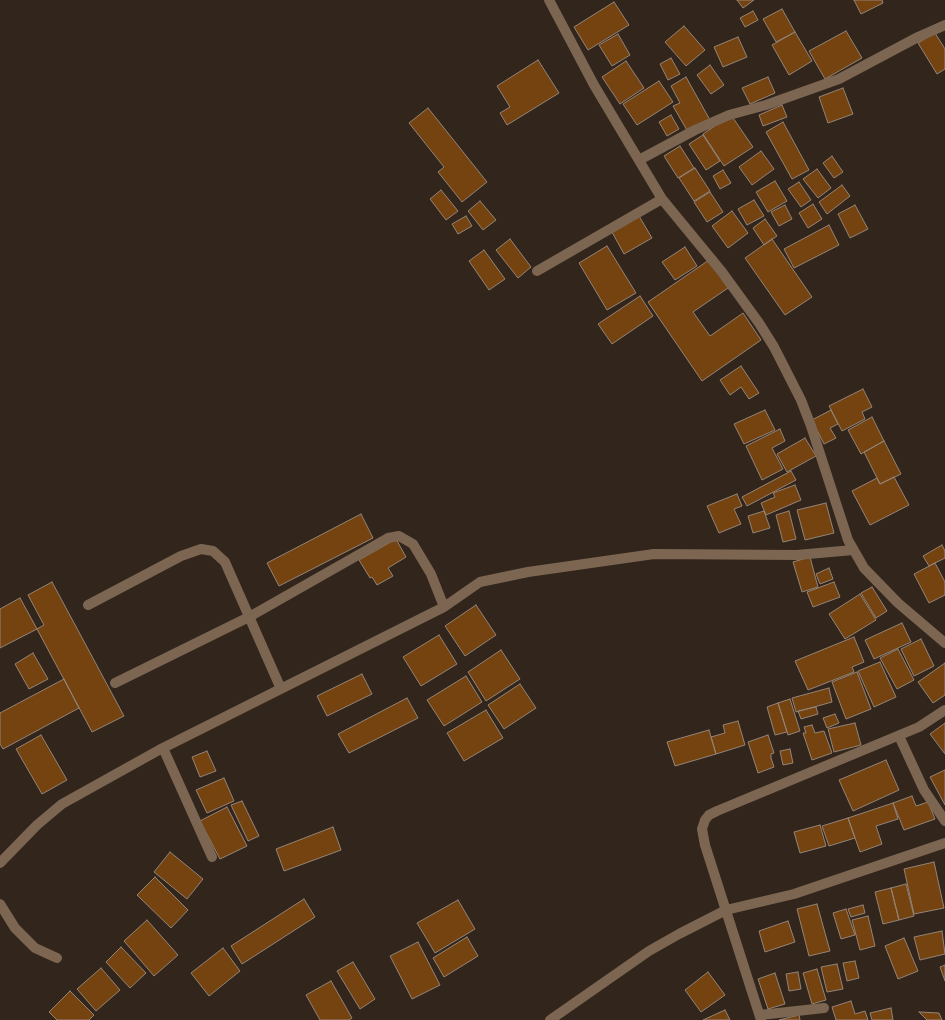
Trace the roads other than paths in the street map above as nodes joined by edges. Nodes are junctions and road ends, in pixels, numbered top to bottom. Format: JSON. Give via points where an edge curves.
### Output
{"nodes":[{"id":1,"x":549,"y":0,"type":"edge"},
{"id":2,"x":945,"y":26,"type":"edge"},
{"id":3,"x":638,"y":160,"type":"junction"},
{"id":4,"x":662,"y":199,"type":"junction"},
{"id":5,"x":537,"y":271,"type":"dead end"},
{"id":6,"x":853,"y":550,"type":"junction"},
{"id":7,"x":88,"y":606,"type":"dead end"},
{"id":8,"x":444,"y":607,"type":"junction"},
{"id":9,"x":249,"y":617,"type":"junction"},
{"id":10,"x":945,"y":643,"type":"edge"},
{"id":11,"x":115,"y":683,"type":"dead end"},
{"id":12,"x":281,"y":689,"type":"junction"},
{"id":13,"x":945,"y":710,"type":"edge"},
{"id":14,"x":899,"y":736,"type":"junction"},
{"id":15,"x":163,"y":748,"type":"junction"},
{"id":16,"x":945,"y":821,"type":"edge"},
{"id":17,"x":945,"y":843,"type":"edge"},
{"id":18,"x":212,"y":857,"type":"dead end"},
{"id":19,"x":0,"y":863,"type":"edge"},
{"id":20,"x":0,"y":904,"type":"edge"},
{"id":21,"x":726,"y":910,"type":"junction"},
{"id":22,"x":57,"y":958,"type":"dead end"},
{"id":23,"x":824,"y":1008,"type":"dead end"},
{"id":24,"x":760,"y":1018,"type":"edge"},
{"id":25,"x":550,"y":1020,"type":"edge"}],
"edges":[{"from":1,"to":3,"type":"street"},
{"from":2,"to":3,"type":"street","via":[[918,37],[839,79],[766,106],[729,115]]},
{"from":3,"to":4,"type":"street"},
{"from":4,"to":5,"type":"street"},
{"from":4,"to":6,"type":"street","via":[[722,272],[774,347],[808,420],[839,516]]},
{"from":6,"to":8,"type":"street","via":[[797,555],[654,554],[528,572],[480,582]]},
{"from":6,"to":10,"type":"street","via":[[877,583]]},
{"from":7,"to":9,"type":"street","via":[[181,556],[201,549],[213,551],[225,562]]},
{"from":8,"to":9,"type":"street","via":[[431,574],[413,544],[399,536],[388,538]]},
{"from":8,"to":12,"type":"street"},
{"from":9,"to":11,"type":"street"},
{"from":9,"to":12,"type":"street"},
{"from":12,"to":15,"type":"street"},
{"from":13,"to":14,"type":"street","via":[[919,727]]},
{"from":14,"to":16,"type":"street","via":[[924,790]]},
{"from":14,"to":21,"type":"street","via":[[710,815],[705,820],[702,829],[704,840]]},
{"from":15,"to":18,"type":"street"},
{"from":15,"to":19,"type":"street","via":[[62,804]]},
{"from":17,"to":21,"type":"street","via":[[794,894]]},
{"from":20,"to":22,"type":"street","via":[[15,928],[35,948]]},
{"from":21,"to":24,"type":"street"},
{"from":21,"to":25,"type":"street","via":[[649,951]]},
{"from":23,"to":24,"type":"street"}]}
